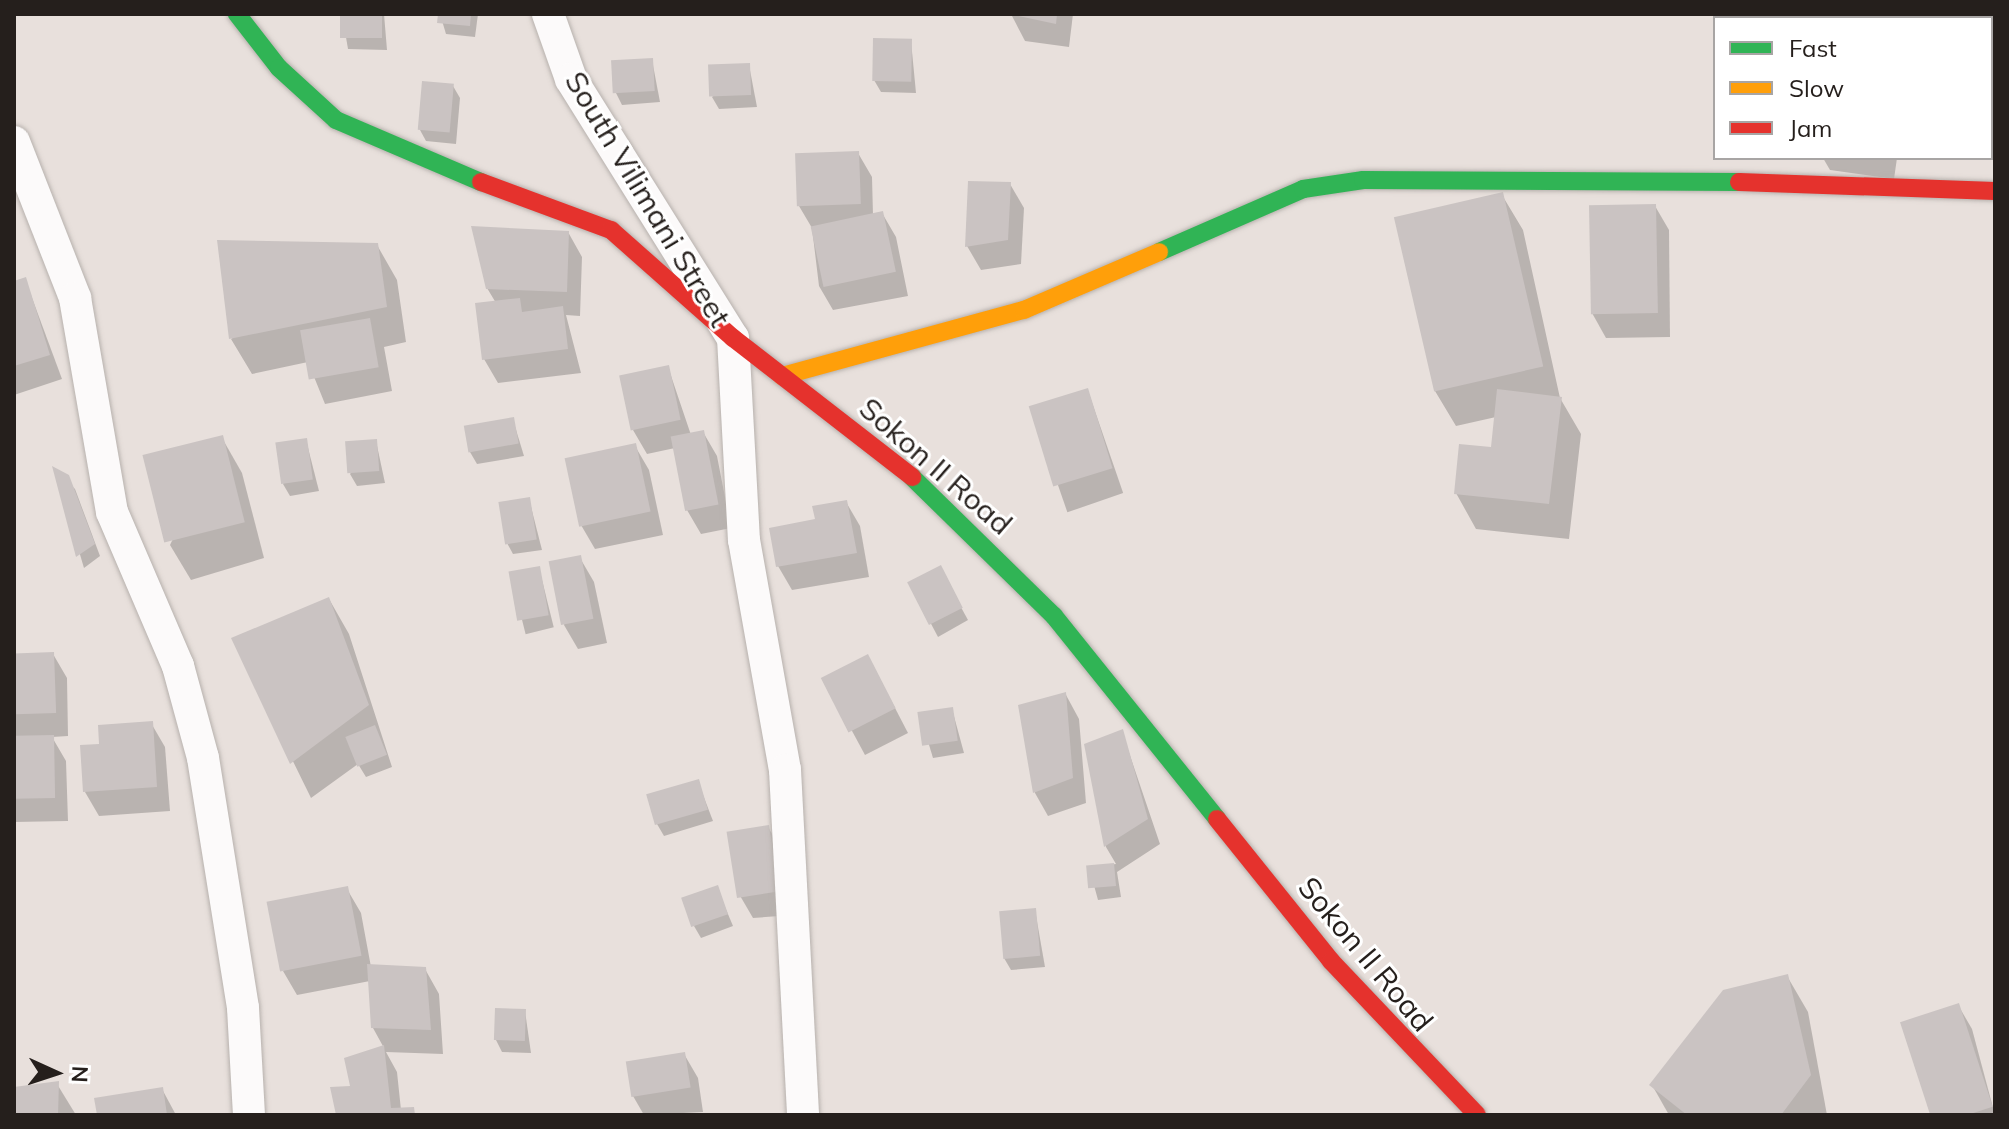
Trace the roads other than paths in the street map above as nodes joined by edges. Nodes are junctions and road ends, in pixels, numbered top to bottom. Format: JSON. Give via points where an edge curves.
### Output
{"nodes":[{"id":1,"x":237,"y":14,"type":"edge"},
{"id":2,"x":548,"y":14,"type":"edge"},
{"id":3,"x":14,"y":142,"type":"edge"},
{"id":4,"x":1995,"y":191,"type":"edge"},
{"id":5,"x":733,"y":338,"type":"junction"},
{"id":6,"x":782,"y":376,"type":"junction"},
{"id":7,"x":249,"y":1115,"type":"edge"},
{"id":8,"x":803,"y":1115,"type":"edge"},
{"id":9,"x":1477,"y":1115,"type":"edge"}],
"edges":[{"from":1,"to":5,"type":"street","name":"Sokon II Road","via":[[279,68],[336,120],[393,150],[587,215]]},
{"from":2,"to":5,"type":"street","name":"South Vilimani Street","via":[[571,79]]},
{"from":3,"to":7,"type":"street","via":[[75,298],[112,512],[178,666],[203,758],[243,1008]]},
{"from":4,"to":6,"type":"street","via":[[1545,176],[1318,186],[1024,310]]},
{"from":5,"to":6,"type":"street","name":"Sokon II Road"},
{"from":5,"to":8,"type":"street","via":[[744,540],[785,770]]},
{"from":6,"to":9,"type":"street","name":"Sokon II Road","via":[[909,474],[1054,616],[1331,961]]}]}
